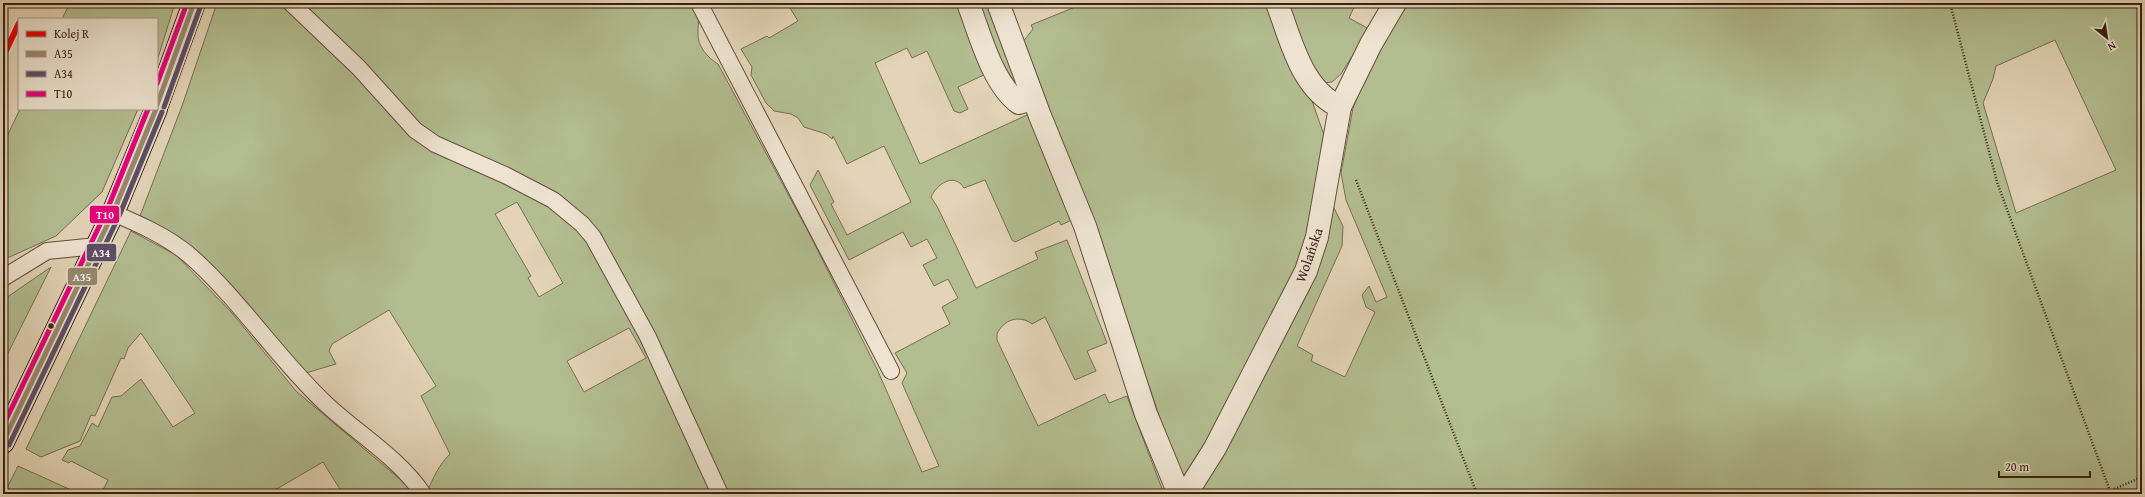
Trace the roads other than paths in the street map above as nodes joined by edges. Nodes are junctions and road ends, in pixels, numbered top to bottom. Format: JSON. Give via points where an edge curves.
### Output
{"nodes":[{"id":1,"x":194,"y":3,"type":"edge"},
{"id":2,"x":291,"y":3,"type":"edge"},
{"id":3,"x":699,"y":3,"type":"edge"},
{"id":4,"x":968,"y":3,"type":"edge"},
{"id":5,"x":998,"y":3,"type":"edge"},
{"id":6,"x":1277,"y":3,"type":"edge"},
{"id":7,"x":1395,"y":3,"type":"edge"},
{"id":8,"x":1033,"y":99,"type":"junction"},
{"id":9,"x":158,"y":103,"type":"edge"},
{"id":10,"x":1340,"y":108,"type":"junction"},
{"id":11,"x":156,"y":110,"type":"edge"},
{"id":12,"x":114,"y":213,"type":"junction"},
{"id":13,"x":97,"y":246,"type":"junction"},
{"id":14,"x":3,"y":278,"type":"edge"},
{"id":15,"x":891,"y":370,"type":"dead end"},
{"id":16,"x":5,"y":432,"type":"edge"},
{"id":17,"x":423,"y":494,"type":"edge"},
{"id":18,"x":720,"y":494,"type":"edge"},
{"id":19,"x":1179,"y":494,"type":"edge"},
{"id":20,"x":1186,"y":494,"type":"edge"}],
"edges":[{"from":1,"to":9,"type":"street"},
{"from":2,"to":18,"type":"lane","via":[[359,68],[415,130],[435,144],[508,176],[553,200],[593,236],[648,337]]},
{"from":3,"to":15,"type":"lane"},
{"from":4,"to":8,"type":"street","via":[[998,80],[1009,96],[1018,103]]},
{"from":5,"to":8,"type":"street"},
{"from":6,"to":10,"type":"street","via":[[1307,78],[1328,102]]},
{"from":7,"to":10,"type":"street","name":"Wolańska","via":[[1371,44]]},
{"from":8,"to":19,"type":"street","via":[[1085,226],[1146,414]]},
{"from":10,"to":20,"type":"street","name":"Wolańska","via":[[1317,237],[1306,271],[1215,448]]},
{"from":11,"to":12,"type":"street"},
{"from":12,"to":13,"type":"street"},
{"from":12,"to":17,"type":"lane","via":[[169,240],[187,254],[217,282],[301,379],[326,404],[411,476]]},
{"from":13,"to":14,"type":"lane","via":[[48,252]]},
{"from":13,"to":16,"type":"street"}]}
